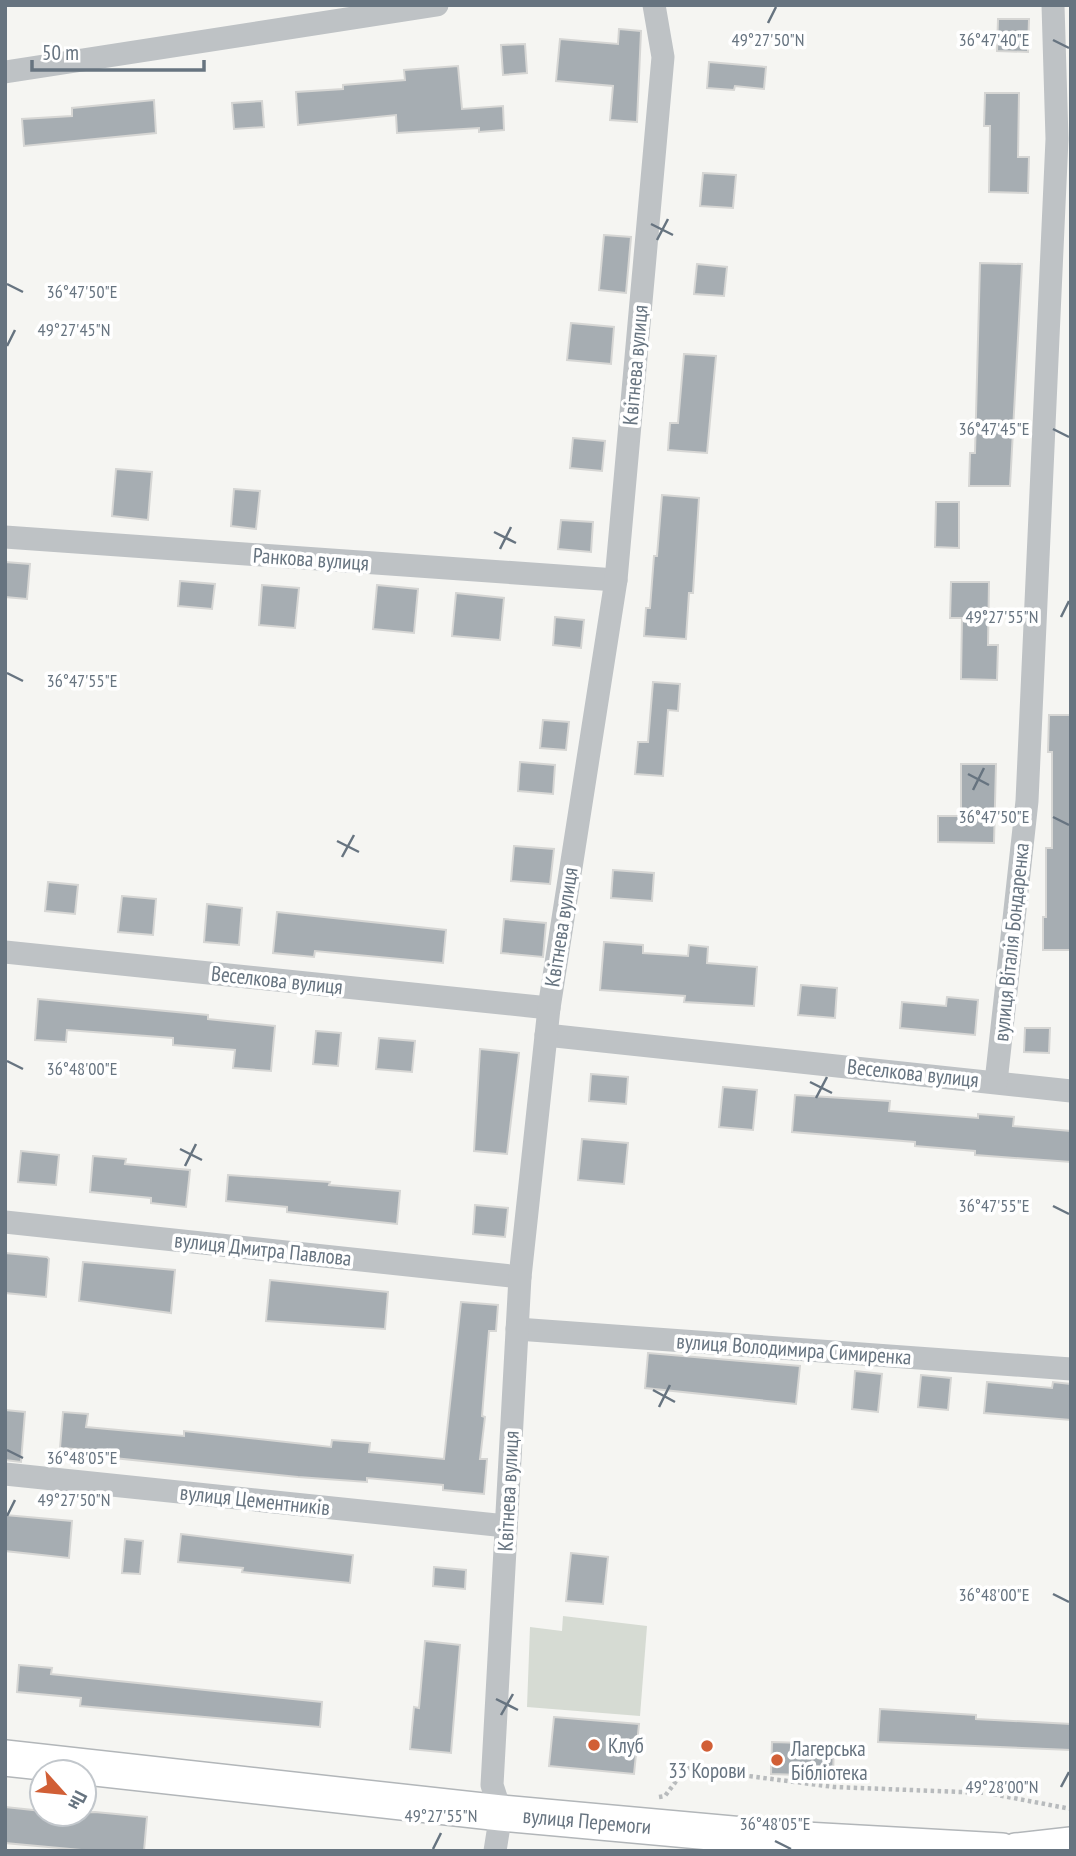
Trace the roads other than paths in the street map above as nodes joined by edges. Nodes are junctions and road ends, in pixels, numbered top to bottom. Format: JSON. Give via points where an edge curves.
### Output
{"nodes":[{"id":1,"x":438,"y":5,"type":"edge"},
{"id":2,"x":654,"y":5,"type":"edge"},
{"id":3,"x":1052,"y":5,"type":"edge"},
{"id":4,"x":5,"y":72,"type":"edge"},
{"id":5,"x":5,"y":537,"type":"edge"},
{"id":6,"x":616,"y":580,"type":"junction"},
{"id":7,"x":5,"y":952,"type":"edge"},
{"id":8,"x":549,"y":1008,"type":"junction"},
{"id":9,"x":545,"y":1035,"type":"junction"},
{"id":10,"x":996,"y":1082,"type":"junction"},
{"id":11,"x":1071,"y":1091,"type":"edge"},
{"id":12,"x":5,"y":1222,"type":"edge"},
{"id":13,"x":520,"y":1277,"type":"junction"},
{"id":14,"x":517,"y":1329,"type":"junction"},
{"id":15,"x":1071,"y":1369,"type":"edge"},
{"id":16,"x":5,"y":1474,"type":"edge"},
{"id":17,"x":506,"y":1526,"type":"junction"},
{"id":18,"x":5,"y":1758,"type":"edge"},
{"id":19,"x":501,"y":1813,"type":"junction"},
{"id":20,"x":1071,"y":1844,"type":"edge"},
{"id":21,"x":495,"y":1851,"type":"edge"},
{"id":22,"x":1002,"y":1851,"type":"edge"},
{"id":23,"x":1016,"y":1851,"type":"edge"}],
"edges":[{"from":1,"to":4,"type":"street"},
{"from":2,"to":6,"type":"street","name":"Квітнева вулиця","via":[[663,57]]},
{"from":3,"to":10,"type":"street","name":"вулиця Віталія Бондаренка","via":[[1057,139],[1027,800]]},
{"from":5,"to":6,"type":"street","name":"Ранкова вулиця"},
{"from":6,"to":8,"type":"street","name":"Квітнева вулиця"},
{"from":7,"to":8,"type":"street","name":"Веселкова вулиця"},
{"from":8,"to":9,"type":"street","name":"Квітнева вулиця"},
{"from":9,"to":10,"type":"street","name":"Веселкова вулиця"},
{"from":9,"to":13,"type":"street","name":"Квітнева вулиця"},
{"from":10,"to":11,"type":"street","name":"Веселкова вулиця"},
{"from":12,"to":13,"type":"street","name":"вулиця Дмитра Павлова"},
{"from":13,"to":14,"type":"street","name":"Квітнева вулиця"},
{"from":14,"to":15,"type":"street","name":"вулиця Володимира Симиренка"},
{"from":14,"to":17,"type":"street","name":"Квітнева вулиця"},
{"from":16,"to":17,"type":"street","name":"вулиця Цементників"},
{"from":17,"to":19,"type":"street","name":"Квітнева вулиця","via":[[492,1785]]},
{"from":18,"to":19,"type":"main road","name":"вулиця Перемоги"},
{"from":19,"to":21,"type":"street","name":"Квітнева вулиця"},
{"from":19,"to":22,"type":"main road","name":"вулиця Перемоги","via":[[787,1839]]},
{"from":20,"to":23,"type":"main road"}]}
